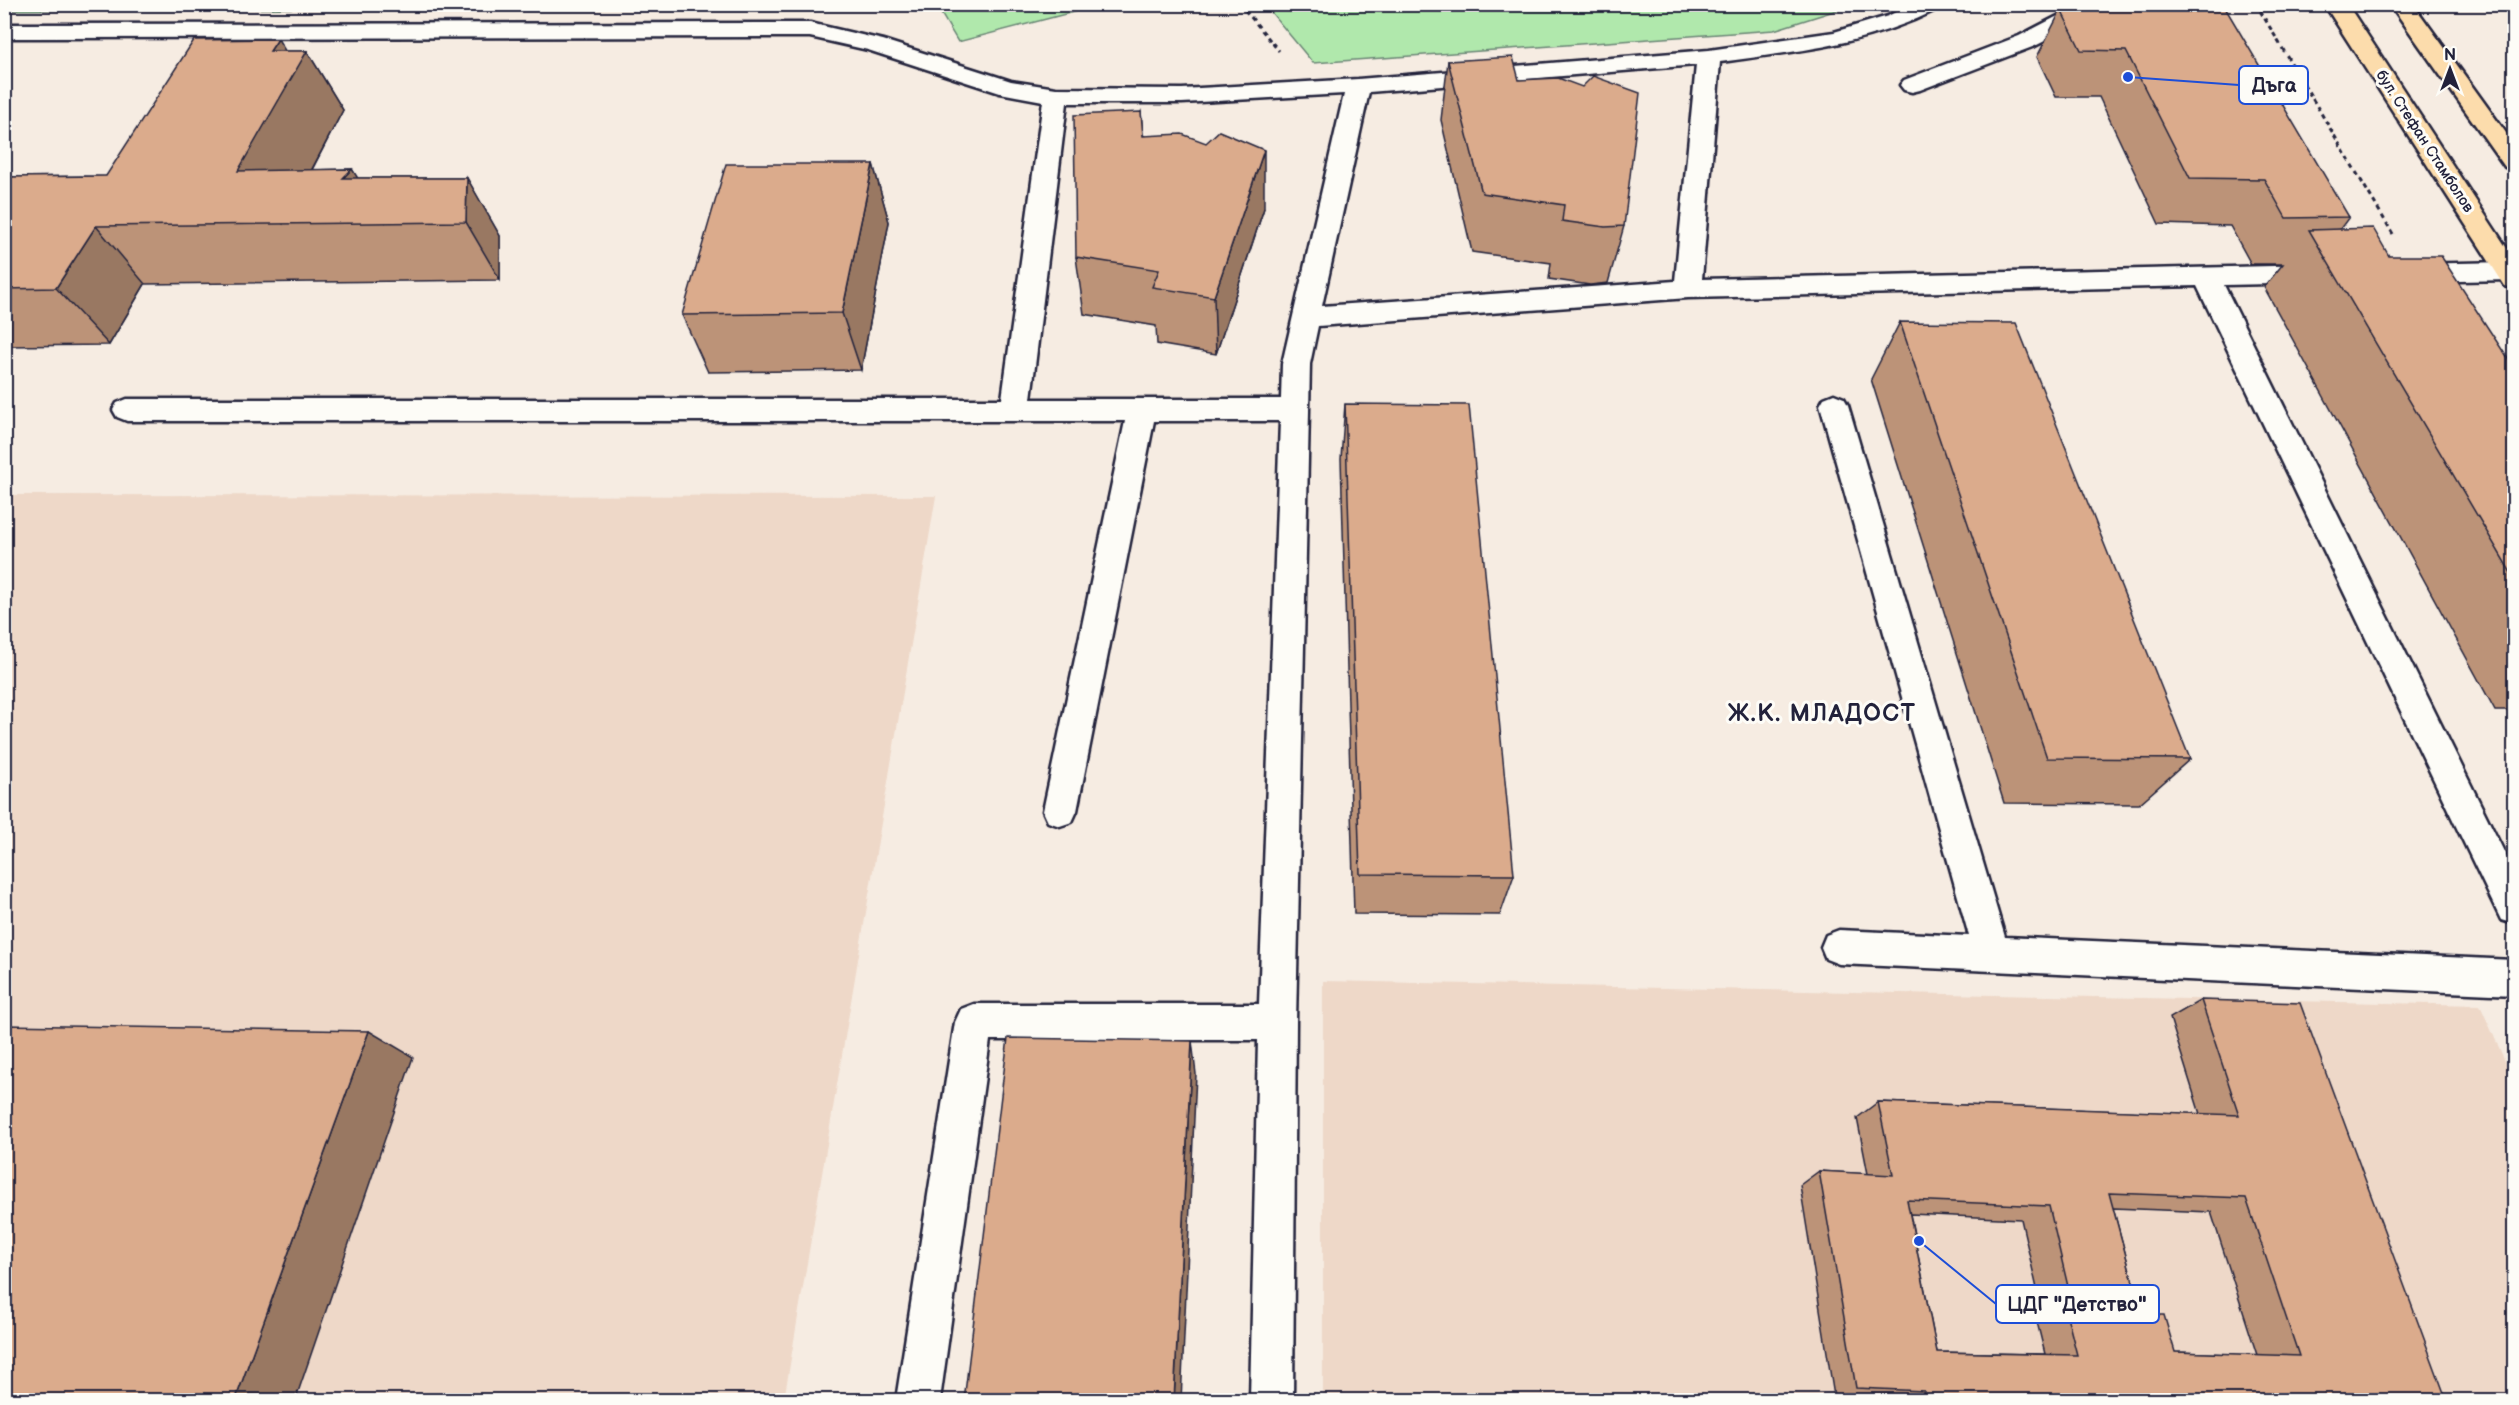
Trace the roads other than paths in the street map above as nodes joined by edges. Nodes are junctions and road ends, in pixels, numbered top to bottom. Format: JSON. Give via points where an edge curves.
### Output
{"nodes":[{"id":1,"x":1930,"y":4,"type":"edge"},
{"id":2,"x":2100,"y":4,"type":"edge"},
{"id":3,"x":2335,"y":4,"type":"edge"},
{"id":4,"x":2401,"y":4,"type":"edge"},
{"id":5,"x":4,"y":31,"type":"edge"},
{"id":6,"x":1709,"y":57,"type":"junction"},
{"id":7,"x":1912,"y":85,"type":"dead end"},
{"id":8,"x":1358,"y":86,"type":"junction"},
{"id":9,"x":1056,"y":95,"type":"junction"},
{"id":10,"x":2514,"y":161,"type":"edge"},
{"id":11,"x":2381,"y":273,"type":"edge"},
{"id":12,"x":2346,"y":274,"type":"edge"},
{"id":13,"x":2512,"y":275,"type":"edge"},
{"id":14,"x":2206,"y":276,"type":"junction"},
{"id":15,"x":1688,"y":288,"type":"junction"},
{"id":16,"x":1306,"y":317,"type":"junction"},
{"id":17,"x":1834,"y":405,"type":"dead end"},
{"id":18,"x":128,"y":410,"type":"dead end"},
{"id":19,"x":1015,"y":410,"type":"junction"},
{"id":20,"x":1142,"y":410,"type":"junction"},
{"id":21,"x":1294,"y":410,"type":"junction"},
{"id":22,"x":1060,"y":812,"type":"dead end"},
{"id":23,"x":2514,"y":908,"type":"edge"},
{"id":24,"x":1839,"y":947,"type":"dead end"},
{"id":25,"x":1992,"y":954,"type":"junction"},
{"id":26,"x":2514,"y":978,"type":"edge"},
{"id":27,"x":1277,"y":1022,"type":"junction"},
{"id":28,"x":918,"y":1401,"type":"edge"},
{"id":29,"x":1272,"y":1401,"type":"edge"}],
"edges":[{"from":1,"to":6,"type":"street","via":[[1896,21],[1837,39]]},
{"from":2,"to":7,"type":"street","via":[[2026,41]]},
{"from":3,"to":13,"type":"main road","name":"бул. Стефан Стамболов"},
{"from":4,"to":10,"type":"main road"},
{"from":5,"to":9,"type":"street","via":[[810,30],[875,45],[1008,88]]},
{"from":6,"to":8,"type":"street"},
{"from":6,"to":15,"type":"street"},
{"from":8,"to":9,"type":"street","via":[[1182,96]]},
{"from":8,"to":16,"type":"street"},
{"from":9,"to":19,"type":"street"},
{"from":11,"to":13,"type":"street"},
{"from":12,"to":14,"type":"street"},
{"from":14,"to":15,"type":"street"},
{"from":14,"to":23,"type":"street"},
{"from":15,"to":16,"type":"street"},
{"from":16,"to":21,"type":"street","via":[[1296,364]]},
{"from":17,"to":25,"type":"street"},
{"from":18,"to":19,"type":"street"},
{"from":19,"to":20,"type":"street"},
{"from":20,"to":21,"type":"street"},
{"from":20,"to":22,"type":"street"},
{"from":21,"to":27,"type":"street"},
{"from":24,"to":25,"type":"street"},
{"from":25,"to":26,"type":"street"},
{"from":27,"to":28,"type":"street","via":[[974,1022]]},
{"from":27,"to":29,"type":"street"}]}
